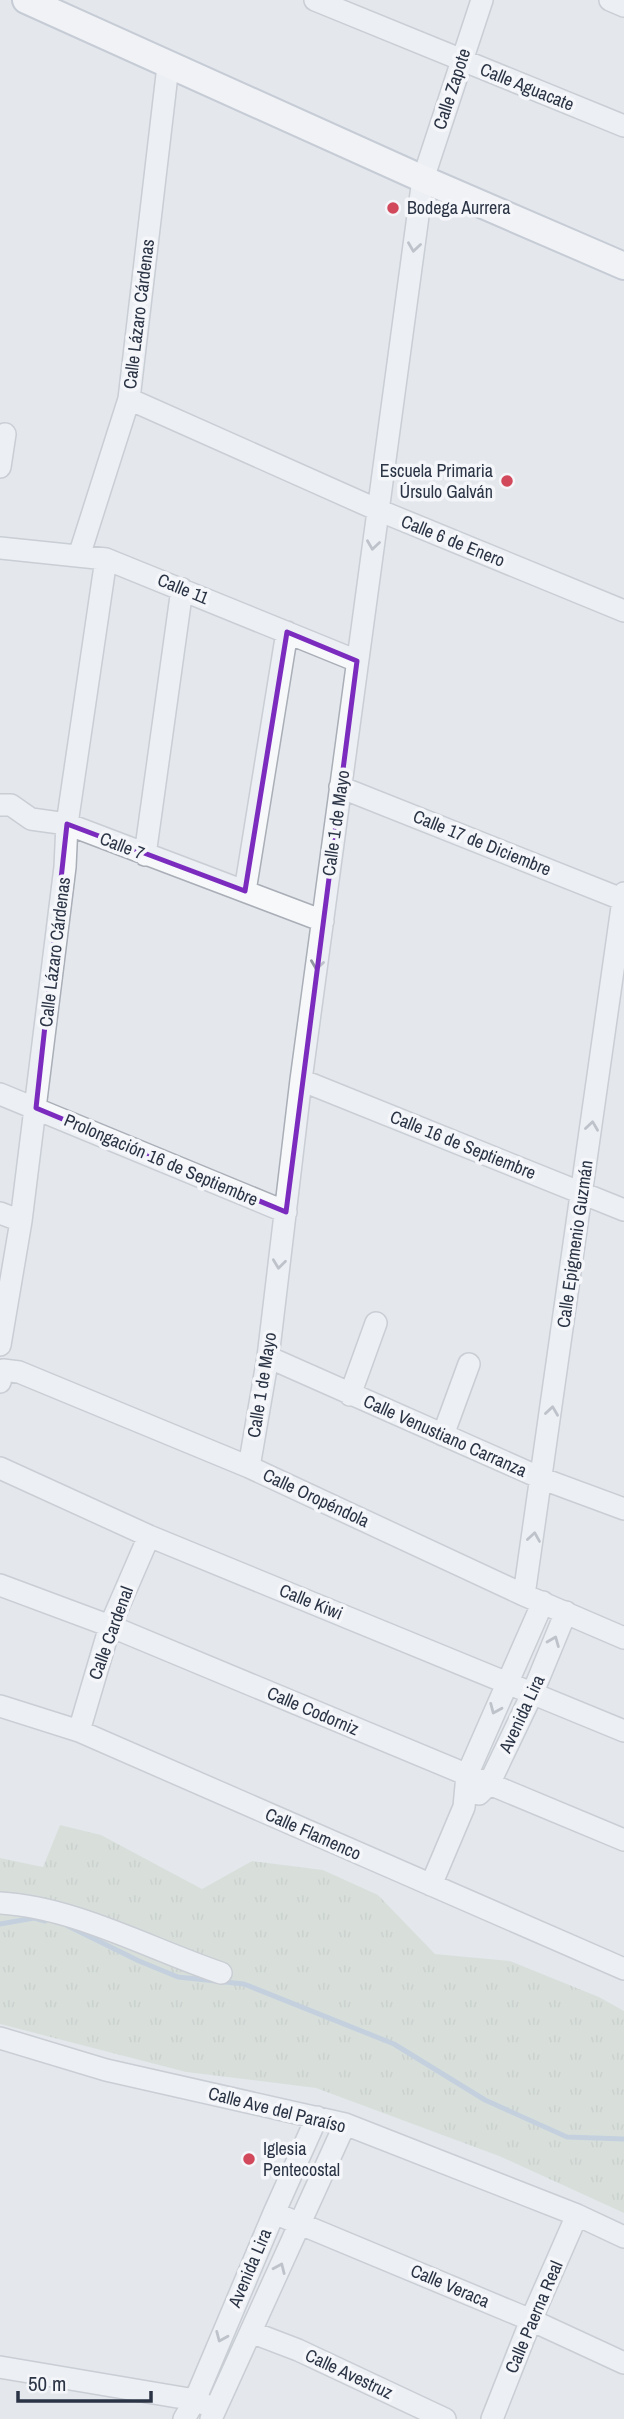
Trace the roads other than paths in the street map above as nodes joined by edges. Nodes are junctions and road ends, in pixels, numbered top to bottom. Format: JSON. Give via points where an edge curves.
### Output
{"nodes":[{"id":1,"x":26,"y":0,"type":"edge"},
{"id":2,"x":315,"y":0,"type":"edge"},
{"id":3,"x":482,"y":0,"type":"edge"},
{"id":4,"x":610,"y":0,"type":"edge"},
{"id":5,"x":624,"y":6,"type":"edge"},
{"id":6,"x":460,"y":61,"type":"junction"},
{"id":7,"x":168,"y":66,"type":"junction"},
{"id":8,"x":624,"y":126,"type":"edge"},
{"id":9,"x":423,"y":179,"type":"junction"},
{"id":10,"x":624,"y":265,"type":"edge"},
{"id":11,"x":129,"y":399,"type":"junction"},
{"id":12,"x":5,"y":434,"type":"dead end"},
{"id":13,"x":0,"y":467,"type":"edge"},
{"id":14,"x":378,"y":510,"type":"junction"},
{"id":15,"x":0,"y":548,"type":"edge"},
{"id":16,"x":79,"y":556,"type":"junction"},
{"id":17,"x":106,"y":559,"type":"junction"},
{"id":18,"x":182,"y":589,"type":"junction"},
{"id":19,"x":624,"y":611,"type":"edge"},
{"id":20,"x":287,"y":632,"type":"junction"},
{"id":21,"x":357,"y":661,"type":"junction"},
{"id":22,"x":340,"y":787,"type":"junction"},
{"id":23,"x":0,"y":805,"type":"edge"},
{"id":24,"x":31,"y":819,"type":"junction"},
{"id":25,"x":67,"y":824,"type":"junction"},
{"id":26,"x":145,"y":855,"type":"junction"},
{"id":27,"x":65,"y":867,"type":"junction"},
{"id":28,"x":245,"y":891,"type":"junction"},
{"id":29,"x":624,"y":898,"type":"edge"},
{"id":30,"x":323,"y":921,"type":"junction"},
{"id":31,"x":301,"y":1080,"type":"junction"},
{"id":32,"x":0,"y":1094,"type":"edge"},
{"id":33,"x":36,"y":1108,"type":"junction"},
{"id":34,"x":582,"y":1193,"type":"junction"},
{"id":35,"x":624,"y":1210,"type":"edge"},
{"id":36,"x":286,"y":1212,"type":"junction"},
{"id":37,"x":0,"y":1213,"type":"edge"},
{"id":38,"x":21,"y":1221,"type":"junction"},
{"id":39,"x":3,"y":1313,"type":"edge"},
{"id":40,"x":376,"y":1323,"type":"dead end"},
{"id":41,"x":0,"y":1345,"type":"edge"},
{"id":42,"x":268,"y":1357,"type":"junction"},
{"id":43,"x":469,"y":1364,"type":"dead end"},
{"id":44,"x":2,"y":1370,"type":"edge"},
{"id":45,"x":350,"y":1395,"type":"junction"},
{"id":46,"x":443,"y":1435,"type":"junction"},
{"id":47,"x":249,"y":1467,"type":"junction"},
{"id":48,"x":0,"y":1468,"type":"edge"},
{"id":49,"x":542,"y":1479,"type":"junction"},
{"id":50,"x":624,"y":1509,"type":"edge"},
{"id":51,"x":149,"y":1536,"type":"junction"},
{"id":52,"x":0,"y":1585,"type":"edge"},
{"id":53,"x":534,"y":1598,"type":"junction"},
{"id":54,"x":566,"y":1612,"type":"junction"},
{"id":55,"x":110,"y":1626,"type":"junction"},
{"id":56,"x":624,"y":1637,"type":"edge"},
{"id":57,"x":507,"y":1682,"type":"junction"},
{"id":58,"x":533,"y":1692,"type":"junction"},
{"id":59,"x":0,"y":1706,"type":"edge"},
{"id":60,"x":79,"y":1731,"type":"junction"},
{"id":61,"x":624,"y":1731,"type":"edge"},
{"id":62,"x":467,"y":1775,"type":"junction"},
{"id":63,"x":489,"y":1784,"type":"junction"},
{"id":64,"x":464,"y":1807,"type":"junction"},
{"id":65,"x":624,"y":1840,"type":"edge"},
{"id":66,"x":431,"y":1885,"type":"junction"},
{"id":67,"x":0,"y":1903,"type":"edge"},
{"id":68,"x":624,"y":1969,"type":"edge"},
{"id":69,"x":221,"y":1973,"type":"dead end"},
{"id":70,"x":0,"y":2038,"type":"edge"},
{"id":71,"x":317,"y":2117,"type":"junction"},
{"id":72,"x":345,"y":2124,"type":"junction"},
{"id":73,"x":274,"y":2213,"type":"junction"},
{"id":74,"x":578,"y":2215,"type":"junction"},
{"id":75,"x":300,"y":2223,"type":"junction"},
{"id":76,"x":624,"y":2237,"type":"edge"},
{"id":77,"x":531,"y":2320,"type":"junction"},
{"id":78,"x":251,"y":2332,"type":"junction"},
{"id":79,"x":624,"y":2363,"type":"edge"},
{"id":80,"x":0,"y":2367,"type":"edge"},
{"id":81,"x":195,"y":2400,"type":"junction"},
{"id":82,"x":214,"y":2414,"type":"edge"},
{"id":83,"x":184,"y":2419,"type":"edge"},
{"id":84,"x":445,"y":2419,"type":"edge"},
{"id":85,"x":492,"y":2419,"type":"edge"}],
"edges":[{"from":1,"to":7,"type":"main road"},
{"from":2,"to":6,"type":"street","name":"Calle Aguacate"},
{"from":3,"to":6,"type":"street","name":"Calle Zapote"},
{"from":4,"to":5,"type":"street"},
{"from":6,"to":8,"type":"street","name":"Calle Aguacate"},
{"from":6,"to":9,"type":"street","name":"Calle Zapote"},
{"from":7,"to":9,"type":"main road"},
{"from":7,"to":11,"type":"street","name":"Calle Lázaro Cárdenas"},
{"from":9,"to":10,"type":"main road"},
{"from":9,"to":14,"type":"street","name":"Calle 1 de Mayo","one_way":true},
{"from":11,"to":14,"type":"street","name":"Calle 6 de Enero"},
{"from":11,"to":16,"type":"street","name":"Calle Lázaro Cárdenas"},
{"from":12,"to":13,"type":"street"},
{"from":14,"to":19,"type":"street","name":"Calle 6 de Enero"},
{"from":14,"to":21,"type":"street","name":"Calle 1 de Mayo","one_way":true},
{"from":15,"to":16,"type":"street","name":"Calle 11"},
{"from":16,"to":17,"type":"street","name":"Calle 11"},
{"from":17,"to":18,"type":"street","name":"Calle 11"},
{"from":17,"to":25,"type":"street","name":"Calle Lázaro Cárdenas"},
{"from":18,"to":20,"type":"street","name":"Calle 11"},
{"from":18,"to":26,"type":"street"},
{"from":20,"to":21,"type":"street","name":"Calle 11"},
{"from":20,"to":28,"type":"street"},
{"from":21,"to":22,"type":"street","name":"Calle 1 de Mayo"},
{"from":22,"to":29,"type":"street","name":"Calle 17 de Diciembre"},
{"from":22,"to":30,"type":"street","name":"Calle 1 de Mayo"},
{"from":23,"to":24,"type":"street","name":"Calle 7","via":[[11,805]]},
{"from":24,"to":25,"type":"street","name":"Calle 7"},
{"from":24,"to":27,"type":"street","via":[[50,832]]},
{"from":25,"to":26,"type":"street","name":"Calle 7"},
{"from":25,"to":27,"type":"street","name":"Calle Lázaro Cárdenas"},
{"from":26,"to":28,"type":"street","name":"Calle 7"},
{"from":27,"to":33,"type":"street","name":"Calle Lázaro Cárdenas"},
{"from":28,"to":30,"type":"street","name":"Calle 7"},
{"from":34,"to":29,"type":"street","name":"Calle Epigmenio Guzmán","one_way":true},
{"from":30,"to":31,"type":"street","name":"Calle 1 de Mayo","one_way":true},
{"from":31,"to":34,"type":"street","name":"Calle 16 de Septiembre"},
{"from":31,"to":36,"type":"street","name":"Calle 1 de Mayo"},
{"from":32,"to":33,"type":"street","name":"Prolongación 16 de Septiembre"},
{"from":33,"to":36,"type":"street","name":"Prolongación 16 de Septiembre"},
{"from":33,"to":38,"type":"street","name":"Calle Lázaro Cárdenas"},
{"from":34,"to":35,"type":"street","name":"Calle 16 de Septiembre"},
{"from":49,"to":34,"type":"street","name":"Calle Epigmenio Guzmán","one_way":true},
{"from":36,"to":42,"type":"street","name":"Calle 1 de Mayo","one_way":true},
{"from":37,"to":38,"type":"street"},
{"from":38,"to":39,"type":"street","name":"Calle Lázaro Cárdenas"},
{"from":39,"to":41,"type":"street","name":"Calle Lázaro Cárdenas"},
{"from":40,"to":45,"type":"street"},
{"from":42,"to":45,"type":"street","name":"Calle Venustiano Carranza"},
{"from":42,"to":47,"type":"street","name":"Calle 1 de Mayo"},
{"from":43,"to":46,"type":"street"},
{"from":44,"to":47,"type":"street","name":"Calle Oropéndola","via":[[19,1372]]},
{"from":45,"to":46,"type":"street","name":"Calle Venustiano Carranza"},
{"from":46,"to":49,"type":"street","name":"Calle Venustiano Carranza"},
{"from":47,"to":53,"type":"street","name":"Calle Oropéndola"},
{"from":48,"to":51,"type":"street","name":"Calle Kiwi"},
{"from":49,"to":50,"type":"street","name":"Calle Venustiano Carranza"},
{"from":53,"to":49,"type":"street","name":"Calle Epigmenio Guzmán","one_way":true},
{"from":51,"to":55,"type":"street","name":"Calle Cardenal"},
{"from":51,"to":57,"type":"street","name":"Calle Kiwi"},
{"from":52,"to":55,"type":"street","name":"Calle Codorniz"},
{"from":53,"to":54,"type":"street","name":"Calle Oropéndola"},
{"from":53,"to":57,"type":"street","name":"Avenida Lira"},
{"from":54,"to":56,"type":"street","name":"Calle Oropéndola"},
{"from":58,"to":54,"type":"street","name":"Avenida Lira","one_way":true},
{"from":55,"to":60,"type":"street","name":"Calle Cardenal"},
{"from":55,"to":62,"type":"street","name":"Calle Codorniz"},
{"from":57,"to":58,"type":"street","name":"Calle Kiwi"},
{"from":57,"to":62,"type":"street","name":"Avenida Lira","one_way":true},
{"from":58,"to":61,"type":"street","name":"Calle Kiwi"},
{"from":58,"to":63,"type":"street","name":"Avenida Lira"},
{"from":59,"to":60,"type":"street","name":"Calle Flamenco"},
{"from":60,"to":66,"type":"street","name":"Calle Flamenco"},
{"from":62,"to":63,"type":"street","name":"Calle Codorniz"},
{"from":62,"to":64,"type":"street","name":"Avenida Lira"},
{"from":63,"to":64,"type":"street","name":"Avenida Lira"},
{"from":63,"to":65,"type":"street","name":"Calle Codorniz"},
{"from":64,"to":66,"type":"street","name":"Avenida Lira"},
{"from":66,"to":68,"type":"street","name":"Calle Flamenco"},
{"from":67,"to":69,"type":"street","via":[[62,1913]]},
{"from":70,"to":71,"type":"street","name":"Calle Ave del Paraíso","via":[[106,2070]]},
{"from":71,"to":72,"type":"street","name":"Calle Ave del Paraíso"},
{"from":71,"to":73,"type":"street","name":"Avenida Lira"},
{"from":72,"to":74,"type":"street","name":"Calle Ave del Paraíso"},
{"from":72,"to":75,"type":"street","name":"Avenida Lira"},
{"from":73,"to":75,"type":"street","name":"Calle Veraca"},
{"from":73,"to":81,"type":"street","name":"Avenida Lira","one_way":true},
{"from":74,"to":76,"type":"street","name":"Calle Ave del Paraíso"},
{"from":74,"to":77,"type":"street","name":"Calle Paerna Real"},
{"from":75,"to":77,"type":"street","name":"Calle Veraca"},
{"from":78,"to":75,"type":"street","name":"Avenida Lira","one_way":true},
{"from":77,"to":79,"type":"street","name":"Calle Veraca"},
{"from":77,"to":85,"type":"street","name":"Calle Paerna Real"},
{"from":78,"to":82,"type":"street","name":"Avenida Lira"},
{"from":78,"to":84,"type":"street","name":"Calle Avestruz"},
{"from":80,"to":81,"type":"street"},
{"from":81,"to":82,"type":"street"},
{"from":81,"to":83,"type":"street","name":"Avenida Lira"}]}
